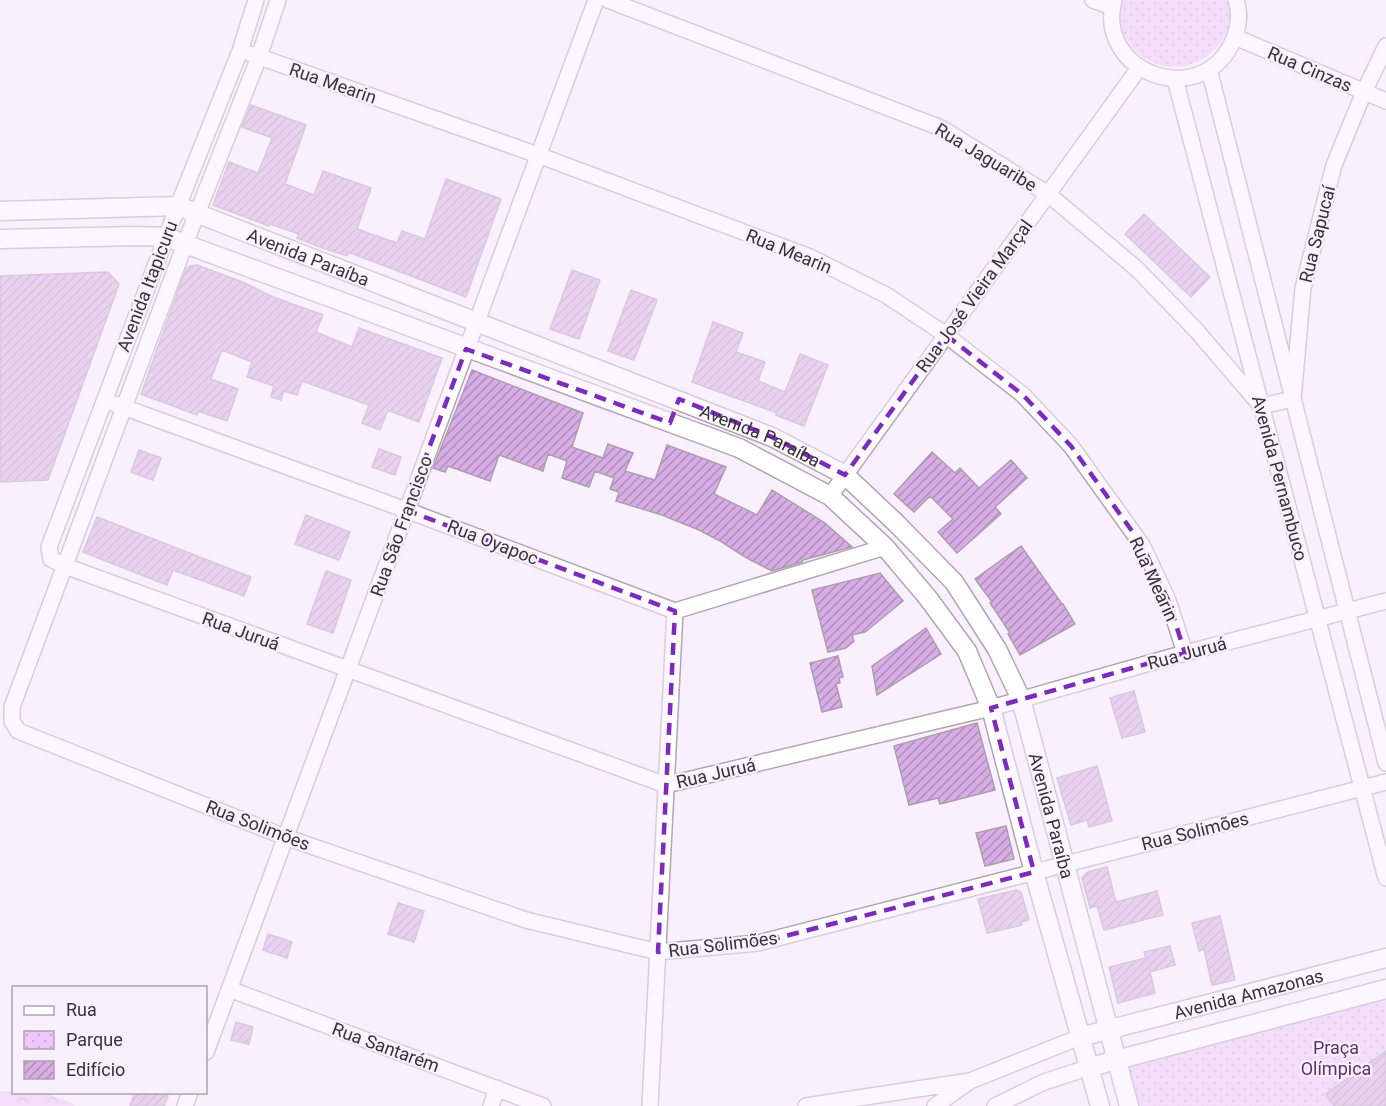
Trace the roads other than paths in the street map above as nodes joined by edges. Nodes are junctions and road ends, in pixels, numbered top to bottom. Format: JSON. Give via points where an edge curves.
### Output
{"nodes":[{"id":1,"x":256,"y":0,"type":"edge"},
{"id":2,"x":278,"y":0,"type":"edge"},
{"id":3,"x":596,"y":0,"type":"edge"},
{"id":4,"x":608,"y":0,"type":"edge"},
{"id":5,"x":1092,"y":0,"type":"edge"},
{"id":6,"x":1236,"y":0,"type":"edge"},
{"id":7,"x":1113,"y":3,"type":"edge"},
{"id":8,"x":1235,"y":37,"type":"junction"},
{"id":9,"x":1386,"y":46,"type":"edge"},
{"id":10,"x":240,"y":51,"type":"junction"},
{"id":11,"x":259,"y":57,"type":"junction"},
{"id":12,"x":1139,"y":68,"type":"junction"},
{"id":13,"x":1209,"y":69,"type":"junction"},
{"id":14,"x":1175,"y":79,"type":"junction"},
{"id":15,"x":1364,"y":92,"type":"junction"},
{"id":16,"x":1386,"y":101,"type":"edge"},
{"id":17,"x":538,"y":155,"type":"junction"},
{"id":18,"x":1048,"y":194,"type":"junction"},
{"id":19,"x":178,"y":206,"type":"junction"},
{"id":20,"x":0,"y":211,"type":"edge"},
{"id":21,"x":198,"y":213,"type":"junction"},
{"id":22,"x":166,"y":237,"type":"junction"},
{"id":23,"x":0,"y":239,"type":"edge"},
{"id":24,"x":185,"y":244,"type":"junction"},
{"id":25,"x":476,"y":323,"type":"junction"},
{"id":26,"x":946,"y":335,"type":"junction"},
{"id":27,"x":466,"y":349,"type":"junction"},
{"id":28,"x":679,"y":399,"type":"junction"},
{"id":29,"x":1293,"y":399,"type":"junction"},
{"id":30,"x":104,"y":400,"type":"junction"},
{"id":31,"x":1261,"y":406,"type":"junction"},
{"id":32,"x":123,"y":407,"type":"junction"},
{"id":33,"x":670,"y":423,"type":"junction"},
{"id":34,"x":844,"y":475,"type":"junction"},
{"id":35,"x":830,"y":496,"type":"junction"},
{"id":36,"x":406,"y":510,"type":"junction"},
{"id":37,"x":885,"y":547,"type":"junction"},
{"id":38,"x":65,"y":566,"type":"junction"},
{"id":39,"x":1386,"y":601,"type":"edge"},
{"id":40,"x":675,"y":611,"type":"junction"},
{"id":41,"x":1347,"y":611,"type":"junction"},
{"id":42,"x":1318,"y":619,"type":"junction"},
{"id":43,"x":1185,"y":653,"type":"junction"},
{"id":44,"x":347,"y":670,"type":"junction"},
{"id":45,"x":1021,"y":699,"type":"junction"},
{"id":46,"x":991,"y":708,"type":"junction"},
{"id":47,"x":12,"y":721,"type":"joint"},
{"id":48,"x":1386,"y":763,"type":"edge"},
{"id":49,"x":1386,"y":782,"type":"edge"},
{"id":50,"x":666,"y":785,"type":"junction"},
{"id":51,"x":1362,"y":788,"type":"junction"},
{"id":52,"x":285,"y":837,"type":"junction"},
{"id":53,"x":1066,"y":864,"type":"junction"},
{"id":54,"x":1034,"y":873,"type":"junction"},
{"id":55,"x":1386,"y":878,"type":"edge"},
{"id":56,"x":658,"y":952,"type":"junction"},
{"id":57,"x":1386,"y":958,"type":"edge"},
{"id":58,"x":229,"y":989,"type":"junction"},
{"id":59,"x":1386,"y":989,"type":"edge"},
{"id":60,"x":1110,"y":1030,"type":"junction"},
{"id":61,"x":1080,"y":1037,"type":"junction"},
{"id":62,"x":207,"y":1049,"type":"edge"},
{"id":63,"x":1117,"y":1059,"type":"junction"},
{"id":64,"x":1090,"y":1066,"type":"junction"},
{"id":65,"x":970,"y":1081,"type":"junction"},
{"id":66,"x":497,"y":1088,"type":"junction"},
{"id":67,"x":835,"y":1103,"type":"edge"},
{"id":68,"x":491,"y":1106,"type":"edge"},
{"id":69,"x":543,"y":1106,"type":"edge"},
{"id":70,"x":650,"y":1106,"type":"edge"},
{"id":71,"x":806,"y":1106,"type":"edge"},
{"id":72,"x":935,"y":1106,"type":"edge"},
{"id":73,"x":995,"y":1106,"type":"edge"},
{"id":74,"x":1100,"y":1106,"type":"edge"},
{"id":75,"x":1129,"y":1106,"type":"edge"}],
"edges":[{"from":1,"to":10,"type":"street","name":"Avenida Itapicuru"},
{"from":2,"to":11,"type":"street","name":"Avenida Itapicuru"},
{"from":3,"to":17,"type":"street","name":"Rua São Francisco"},
{"from":4,"to":18,"type":"street","name":"Rua Jaguaribe","via":[[941,128]]},
{"from":5,"to":7,"type":"street"},
{"from":6,"to":8,"type":"street"},
{"from":7,"to":12,"type":"street","via":[[1116,41]]},
{"from":8,"to":13,"type":"street"},
{"from":8,"to":15,"type":"street","name":"Rua Cinzas"},
{"from":9,"to":15,"type":"street","name":"Rua Sapucaí"},
{"from":10,"to":11,"type":"street","name":"Rua Mearin"},
{"from":10,"to":19,"type":"street","name":"Avenida Itapicuru"},
{"from":11,"to":17,"type":"street","name":"Rua Mearin"},
{"from":11,"to":21,"type":"street","name":"Avenida Itapicuru"},
{"from":12,"to":14,"type":"street"},
{"from":12,"to":18,"type":"street","name":"Rua José Vieira Marçal"},
{"from":13,"to":14,"type":"street"},
{"from":13,"to":29,"type":"street","name":"Avenida Pernambuco"},
{"from":14,"to":31,"type":"street","name":"Avenida Pernambuco"},
{"from":15,"to":16,"type":"street","name":"Rua Cinzas"},
{"from":15,"to":29,"type":"street","name":"Rua Sapucaí","via":[[1334,165],[1304,288]]},
{"from":17,"to":25,"type":"street","name":"Rua São Francisco"},
{"from":17,"to":26,"type":"street","name":"Rua Mearin","via":[[810,257],[886,295]]},
{"from":18,"to":26,"type":"street","name":"Rua José Vieira Marçal"},
{"from":18,"to":31,"type":"street","name":"Rua Jaguaribe","via":[[1137,270],[1196,330]]},
{"from":19,"to":20,"type":"main road","name":"Avenida Paraíba"},
{"from":19,"to":21,"type":"main road","name":"Avenida Paraíba"},
{"from":19,"to":22,"type":"street","name":"Avenida Itapicuru"},
{"from":21,"to":24,"type":"street","name":"Avenida Itapicuru"},
{"from":21,"to":25,"type":"main road","name":"Avenida Paraíba"},
{"from":22,"to":23,"type":"main road","name":"Avenida Paraíba"},
{"from":22,"to":24,"type":"main road","name":"Avenida Paraíba"},
{"from":22,"to":30,"type":"street","name":"Avenida Itapicuru"},
{"from":24,"to":27,"type":"main road","name":"Avenida Paraíba"},
{"from":24,"to":32,"type":"street","name":"Avenida Itapicuru"},
{"from":25,"to":27,"type":"street","name":"Rua São Francisco"},
{"from":25,"to":28,"type":"main road","name":"Avenida Paraíba"},
{"from":26,"to":34,"type":"street","name":"Rua José Vieira Marçal"},
{"from":26,"to":43,"type":"street","name":"Rua Mearin","via":[[1023,395],[1071,446],[1142,545],[1168,600]]},
{"from":27,"to":33,"type":"main road","name":"Avenida Paraíba"},
{"from":27,"to":36,"type":"street","name":"Rua São Francisco"},
{"from":28,"to":33,"type":"main road"},
{"from":28,"to":34,"type":"main road","name":"Avenida Paraíba","via":[[772,437]]},
{"from":29,"to":31,"type":"street"},
{"from":29,"to":41,"type":"street","name":"Avenida Pernambuco"},
{"from":30,"to":32,"type":"street","name":"Rua Oyapoc"},
{"from":30,"to":38,"type":"street","name":"Avenida Itapicuru","via":[[49,547],[51,559]]},
{"from":31,"to":42,"type":"street","name":"Avenida Pernambuco"},
{"from":32,"to":36,"type":"street","name":"Rua Oyapoc"},
{"from":32,"to":38,"type":"street","name":"Avenida Itapicuru"},
{"from":33,"to":35,"type":"main road","name":"Avenida Paraíba","via":[[739,448]]},
{"from":34,"to":35,"type":"street","name":"Rua José Vieira Marçal"},
{"from":34,"to":45,"type":"main road","name":"Avenida Paraíba","via":[[954,582],[997,650]]},
{"from":35,"to":37,"type":"main road","name":"Avenida Paraíba"},
{"from":36,"to":40,"type":"street","name":"Rua Oyapoc"},
{"from":36,"to":44,"type":"street","name":"Rua São Francisco"},
{"from":37,"to":40,"type":"street"},
{"from":37,"to":46,"type":"main road","name":"Avenida Paraíba","via":[[968,651]]},
{"from":38,"to":44,"type":"street","name":"Rua Juruá"},
{"from":38,"to":47,"type":"street","name":"Avenida Itapicuru","via":[[12,707]]},
{"from":39,"to":41,"type":"street","name":"Rua Juruá"},
{"from":40,"to":50,"type":"street"},
{"from":41,"to":42,"type":"street","name":"Rua Juruá"},
{"from":41,"to":48,"type":"street","name":"Avenida Pernambuco"},
{"from":42,"to":43,"type":"street","name":"Rua Juruá"},
{"from":42,"to":51,"type":"street","name":"Avenida Pernambuco"},
{"from":43,"to":45,"type":"street","name":"Rua Juruá"},
{"from":44,"to":50,"type":"street","name":"Rua Juruá"},
{"from":44,"to":52,"type":"street","name":"Rua São Francisco"},
{"from":45,"to":46,"type":"street","name":"Rua Juruá"},
{"from":45,"to":53,"type":"main road","name":"Avenida Paraíba"},
{"from":46,"to":50,"type":"street","name":"Rua Juruá"},
{"from":46,"to":54,"type":"main road","name":"Avenida Paraíba"},
{"from":47,"to":52,"type":"street","name":"Rua Solimões","via":[[18,731]]},
{"from":49,"to":51,"type":"street","name":"Rua Solimões"},
{"from":50,"to":56,"type":"street"},
{"from":51,"to":53,"type":"street","name":"Rua Solimões"},
{"from":51,"to":55,"type":"street","name":"Avenida Pernambuco"},
{"from":52,"to":56,"type":"street","name":"Rua Solimões","via":[[526,920]]},
{"from":52,"to":58,"type":"street","name":"Rua São Francisco"},
{"from":53,"to":54,"type":"street","name":"Rua Solimões"},
{"from":53,"to":60,"type":"main road","name":"Avenida Paraíba"},
{"from":54,"to":56,"type":"street","name":"Rua Solimões","via":[[758,943]]},
{"from":54,"to":61,"type":"main road","name":"Avenida Paraíba"},
{"from":56,"to":70,"type":"street"},
{"from":57,"to":60,"type":"main road","name":"Avenida Amazonas"},
{"from":58,"to":62,"type":"street","name":"Rua São Francisco"},
{"from":58,"to":66,"type":"street","name":"Rua Santarém"},
{"from":59,"to":63,"type":"main road","name":"Avenida Amazonas"},
{"from":60,"to":61,"type":"main road","name":"Avenida Amazonas"},
{"from":60,"to":63,"type":"main road","name":"Avenida Paraíba"},
{"from":61,"to":64,"type":"main road","name":"Avenida Paraíba"},
{"from":61,"to":65,"type":"street"},
{"from":63,"to":64,"type":"main road","name":"Avenida Amazonas"},
{"from":63,"to":75,"type":"main road","name":"Avenida Paraíba"},
{"from":64,"to":73,"type":"street","via":[[1044,1082]]},
{"from":64,"to":74,"type":"main road","name":"Avenida Paraíba"},
{"from":65,"to":67,"type":"street"},
{"from":65,"to":72,"type":"street"},
{"from":66,"to":68,"type":"street"},
{"from":66,"to":69,"type":"street","name":"Rua Santarém"},
{"from":67,"to":71,"type":"street"}]}
